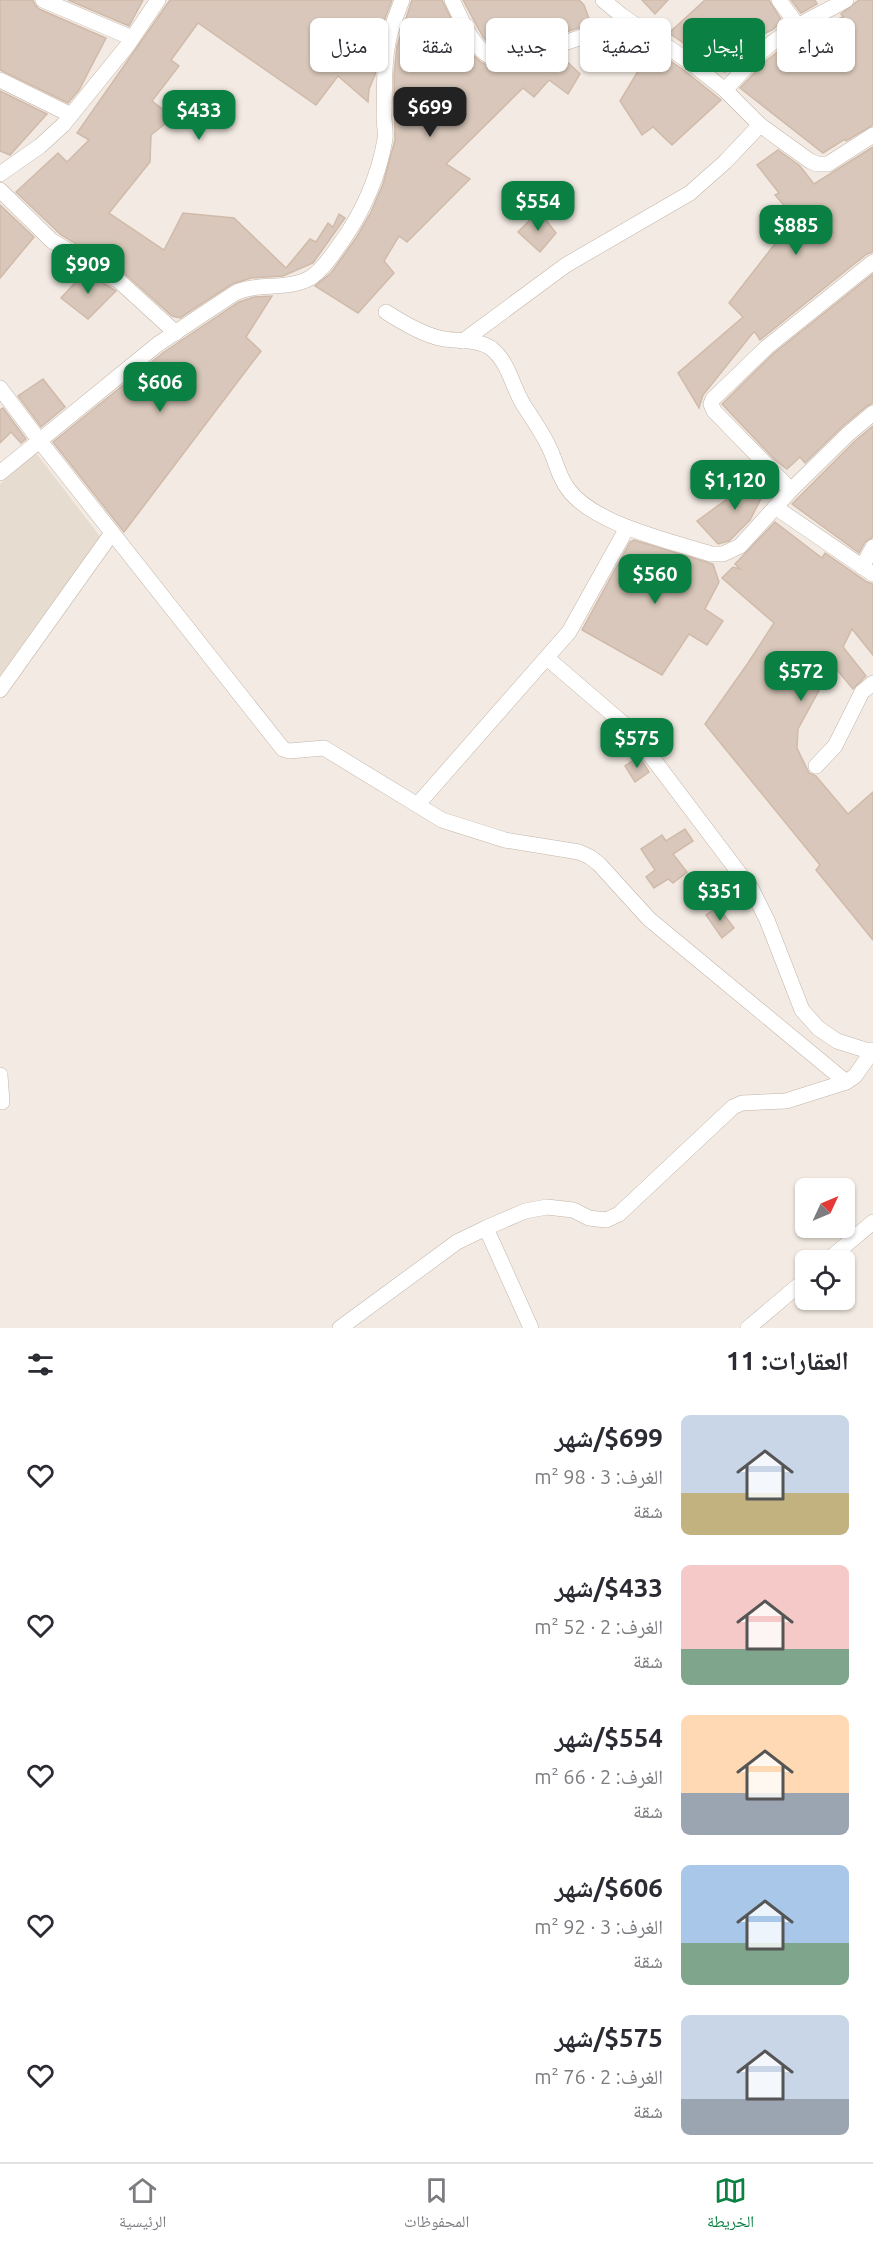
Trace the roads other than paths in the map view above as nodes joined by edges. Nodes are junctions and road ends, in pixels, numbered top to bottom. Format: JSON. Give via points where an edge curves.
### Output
{"nodes":[{"id":1,"x":43,"y":0,"type":"edge"},
{"id":2,"x":158,"y":0,"type":"edge"},
{"id":3,"x":402,"y":0,"type":"edge"},
{"id":4,"x":452,"y":0,"type":"edge"},
{"id":5,"x":603,"y":0,"type":"edge"},
{"id":6,"x":779,"y":0,"type":"edge"},
{"id":7,"x":846,"y":0,"type":"edge"},
{"id":8,"x":627,"y":18,"type":"edge"},
{"id":9,"x":792,"y":18,"type":"edge"},
{"id":10,"x":813,"y":18,"type":"edge"},
{"id":11,"x":580,"y":36,"type":"edge"},
{"id":12,"x":132,"y":38,"type":"junction"},
{"id":13,"x":777,"y":39,"type":"edge"},
{"id":14,"x":671,"y":50,"type":"edge"},
{"id":15,"x":0,"y":80,"type":"edge"},
{"id":16,"x":725,"y":90,"type":"junction"},
{"id":17,"x":71,"y":115,"type":"junction"},
{"id":18,"x":760,"y":125,"type":"junction"},
{"id":19,"x":873,"y":135,"type":"edge"},
{"id":20,"x":0,"y":174,"type":"edge"},
{"id":21,"x":0,"y":190,"type":"edge"},
{"id":22,"x":873,"y":261,"type":"edge"},
{"id":23,"x":386,"y":312,"type":"dead end"},
{"id":24,"x":176,"y":333,"type":"junction"},
{"id":25,"x":463,"y":341,"type":"junction"},
{"id":26,"x":0,"y":388,"type":"edge"},
{"id":27,"x":873,"y":412,"type":"edge"},
{"id":28,"x":39,"y":440,"type":"junction"},
{"id":29,"x":0,"y":473,"type":"edge"},
{"id":30,"x":791,"y":490,"type":"junction"},
{"id":31,"x":775,"y":507,"type":"junction"},
{"id":32,"x":627,"y":528,"type":"junction"},
{"id":33,"x":112,"y":533,"type":"junction"},
{"id":34,"x":873,"y":547,"type":"edge"},
{"id":35,"x":868,"y":570,"type":"edge"},
{"id":36,"x":547,"y":658,"type":"junction"},
{"id":37,"x":873,"y":683,"type":"edge"},
{"id":38,"x":0,"y":690,"type":"edge"},
{"id":39,"x":816,"y":766,"type":"dead end"},
{"id":40,"x":418,"y":804,"type":"junction"},
{"id":41,"x":872,"y":1051,"type":"edge"},
{"id":42,"x":0,"y":1075,"type":"edge"},
{"id":43,"x":846,"y":1082,"type":"junction"},
{"id":44,"x":2,"y":1102,"type":"dead end"},
{"id":45,"x":873,"y":1222,"type":"edge"},
{"id":46,"x":486,"y":1228,"type":"junction"},
{"id":47,"x":840,"y":1250,"type":"edge"},
{"id":48,"x":795,"y":1288,"type":"edge"},
{"id":49,"x":340,"y":1328,"type":"edge"},
{"id":50,"x":531,"y":1328,"type":"edge"},
{"id":51,"x":747,"y":1328,"type":"edge"}],
"edges":[{"from":1,"to":12,"type":"street"},
{"from":2,"to":12,"type":"street"},
{"from":3,"to":24,"type":"street","via":[[389,35],[385,138],[366,201],[345,237],[326,264],[310,278],[241,290]]},
{"from":4,"to":11,"type":"street","via":[[477,43],[486,54],[498,58],[521,56]]},
{"from":5,"to":8,"type":"street"},
{"from":6,"to":9,"type":"street"},
{"from":7,"to":10,"type":"street"},
{"from":12,"to":17,"type":"street"},
{"from":13,"to":16,"type":"street"},
{"from":14,"to":16,"type":"street"},
{"from":15,"to":17,"type":"street"},
{"from":16,"to":18,"type":"street"},
{"from":17,"to":20,"type":"street","via":[[40,146]]},
{"from":18,"to":19,"type":"street","via":[[818,164],[828,164]]},
{"from":18,"to":25,"type":"street","via":[[690,193],[566,265]]},
{"from":21,"to":24,"type":"street","via":[[52,241],[119,281]]},
{"from":22,"to":30,"type":"street","via":[[767,346],[711,404]]},
{"from":23,"to":25,"type":"street","via":[[438,338]]},
{"from":24,"to":28,"type":"street"},
{"from":25,"to":32,"type":"street","via":[[480,342],[504,362],[569,491],[587,508]]},
{"from":26,"to":28,"type":"street"},
{"from":27,"to":30,"type":"street"},
{"from":28,"to":29,"type":"street"},
{"from":28,"to":33,"type":"street"},
{"from":30,"to":31,"type":"street"},
{"from":31,"to":32,"type":"street","via":[[740,546],[723,554],[711,554]]},
{"from":31,"to":35,"type":"street"},
{"from":32,"to":36,"type":"street","via":[[580,616]]},
{"from":33,"to":38,"type":"street"},
{"from":33,"to":40,"type":"street","via":[[283,749],[324,748]]},
{"from":34,"to":35,"type":"street"},
{"from":36,"to":40,"type":"street"},
{"from":36,"to":41,"type":"street","via":[[632,731],[752,890],[802,1010],[837,1041]]},
{"from":37,"to":39,"type":"street","via":[[862,692],[835,746]]},
{"from":40,"to":43,"type":"street","via":[[442,820],[505,840],[590,857],[649,920]]},
{"from":41,"to":43,"type":"street","via":[[855,1076]]},
{"from":42,"to":44,"type":"street"},
{"from":43,"to":46,"type":"street","via":[[786,1101],[733,1107],[620,1214],[606,1220],[547,1207],[525,1211]]},
{"from":45,"to":47,"type":"street"},
{"from":46,"to":49,"type":"street","via":[[457,1242]]},
{"from":46,"to":50,"type":"street"},
{"from":48,"to":51,"type":"street"}]}
